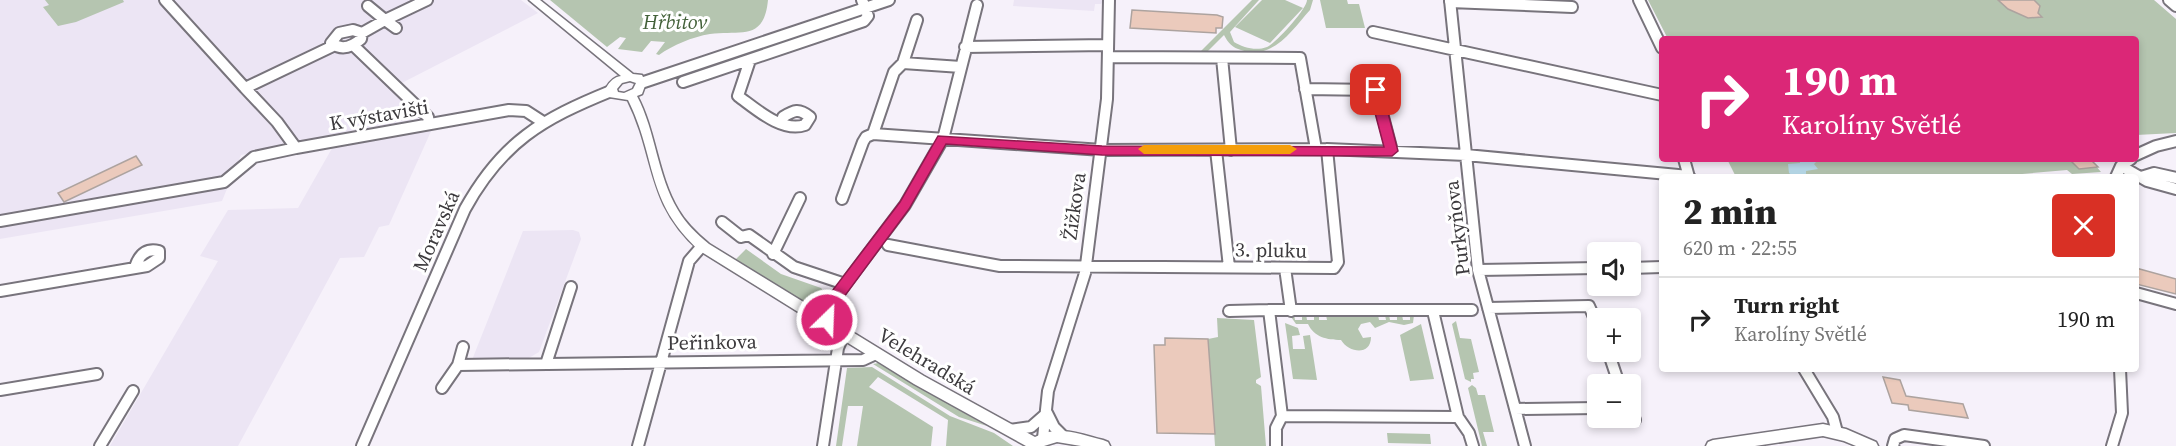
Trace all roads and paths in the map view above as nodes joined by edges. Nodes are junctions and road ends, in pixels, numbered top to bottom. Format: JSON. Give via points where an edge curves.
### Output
{"nodes":[{"id":1,"x":165,"y":0,"type":"edge"},
{"id":2,"x":427,"y":0,"type":"edge"},
{"id":3,"x":534,"y":0,"type":"edge"},
{"id":4,"x":889,"y":0,"type":"edge"},
{"id":5,"x":1109,"y":0,"type":"edge"},
{"id":6,"x":1639,"y":0,"type":"edge"},
{"id":7,"x":2169,"y":0,"type":"edge"},
{"id":8,"x":1450,"y":1,"type":"edge"},
{"id":9,"x":864,"y":4,"type":"edge"},
{"id":10,"x":977,"y":5,"type":"dead end"},
{"id":11,"x":368,"y":6,"type":"dead end"},
{"id":12,"x":1572,"y":6,"type":"dead end"},
{"id":13,"x":2176,"y":6,"type":"edge"},
{"id":14,"x":385,"y":20,"type":"junction"},
{"id":15,"x":917,"y":20,"type":"dead end"},
{"id":16,"x":396,"y":28,"type":"dead end"},
{"id":17,"x":1373,"y":32,"type":"dead end"},
{"id":18,"x":362,"y":33,"type":"junction"},
{"id":19,"x":585,"y":42,"type":"junction"},
{"id":20,"x":1659,"y":42,"type":"edge"},
{"id":21,"x":353,"y":45,"type":"junction"},
{"id":22,"x":1107,"y":45,"type":"junction"},
{"id":23,"x":333,"y":46,"type":"junction"},
{"id":24,"x":965,"y":47,"type":"junction"},
{"id":25,"x":1455,"y":49,"type":"junction"},
{"id":26,"x":1108,"y":57,"type":"junction"},
{"id":27,"x":1222,"y":58,"type":"junction"},
{"id":28,"x":750,"y":60,"type":"junction"},
{"id":29,"x":903,"y":63,"type":"junction"},
{"id":30,"x":961,"y":67,"type":"junction"},
{"id":31,"x":630,"y":77,"type":"junction"},
{"id":32,"x":642,"y":82,"type":"junction"},
{"id":33,"x":683,"y":82,"type":"dead end"},
{"id":34,"x":613,"y":87,"type":"junction"},
{"id":35,"x":245,"y":88,"type":"junction"},
{"id":36,"x":1305,"y":89,"type":"junction"},
{"id":37,"x":1659,"y":94,"type":"edge"},
{"id":38,"x":631,"y":95,"type":"junction"},
{"id":39,"x":543,"y":122,"type":"junction"},
{"id":40,"x":782,"y":123,"type":"dead end"},
{"id":41,"x":429,"y":124,"type":"junction"},
{"id":42,"x":873,"y":135,"type":"junction"},
{"id":43,"x":943,"y":139,"type":"junction"},
{"id":44,"x":2176,"y":141,"type":"edge"},
{"id":45,"x":296,"y":148,"type":"junction"},
{"id":46,"x":1322,"y":149,"type":"junction"},
{"id":47,"x":1102,"y":150,"type":"junction"},
{"id":48,"x":1216,"y":150,"type":"junction"},
{"id":49,"x":1231,"y":150,"type":"junction"},
{"id":50,"x":1392,"y":151,"type":"junction"},
{"id":51,"x":2139,"y":154,"type":"edge"},
{"id":52,"x":1466,"y":155,"type":"junction"},
{"id":53,"x":2127,"y":162,"type":"edge"},
{"id":54,"x":2121,"y":166,"type":"junction"},
{"id":55,"x":1659,"y":174,"type":"edge"},
{"id":56,"x":2117,"y":174,"type":"edge"},
{"id":57,"x":2136,"y":174,"type":"edge"},
{"id":58,"x":2141,"y":177,"type":"joint"},
{"id":59,"x":2176,"y":178,"type":"edge"},
{"id":60,"x":2176,"y":189,"type":"edge"},
{"id":61,"x":800,"y":198,"type":"dead end"},
{"id":62,"x":842,"y":199,"type":"dead end"},
{"id":63,"x":0,"y":221,"type":"edge"},
{"id":64,"x":722,"y":222,"type":"dead end"},
{"id":65,"x":888,"y":245,"type":"dead end"},
{"id":66,"x":702,"y":246,"type":"junction"},
{"id":67,"x":773,"y":254,"type":"junction"},
{"id":68,"x":135,"y":267,"type":"dead end"},
{"id":69,"x":1085,"y":267,"type":"junction"},
{"id":70,"x":1229,"y":267,"type":"junction"},
{"id":71,"x":1659,"y":267,"type":"edge"},
{"id":72,"x":1285,"y":268,"type":"junction"},
{"id":73,"x":1587,"y":268,"type":"edge"},
{"id":74,"x":1641,"y":268,"type":"edge"},
{"id":75,"x":1478,"y":270,"type":"junction"},
{"id":76,"x":845,"y":284,"type":"junction"},
{"id":77,"x":572,"y":287,"type":"dead end"},
{"id":78,"x":0,"y":291,"type":"edge"},
{"id":79,"x":2139,"y":295,"type":"edge"},
{"id":80,"x":831,"y":303,"type":"junction"},
{"id":81,"x":2176,"y":304,"type":"edge"},
{"id":82,"x":1488,"y":308,"type":"junction"},
{"id":83,"x":1590,"y":308,"type":"edge"},
{"id":84,"x":803,"y":309,"type":"junction"},
{"id":85,"x":1269,"y":310,"type":"junction"},
{"id":86,"x":1291,"y":310,"type":"junction"},
{"id":87,"x":1472,"y":310,"type":"dead end"},
{"id":88,"x":1229,"y":311,"type":"dead end"},
{"id":89,"x":1433,"y":311,"type":"junction"},
{"id":90,"x":827,"y":324,"type":"junction"},
{"id":91,"x":844,"y":334,"type":"junction"},
{"id":92,"x":463,"y":347,"type":"dead end"},
{"id":93,"x":876,"y":354,"type":"junction"},
{"id":94,"x":836,"y":360,"type":"junction"},
{"id":95,"x":661,"y":362,"type":"junction"},
{"id":96,"x":546,"y":364,"type":"junction"},
{"id":97,"x":458,"y":365,"type":"junction"},
{"id":98,"x":1806,"y":372,"type":"edge"},
{"id":99,"x":2120,"y":372,"type":"edge"},
{"id":100,"x":97,"y":374,"type":"dead end"},
{"id":101,"x":442,"y":388,"type":"dead end"},
{"id":102,"x":0,"y":390,"type":"edge"},
{"id":103,"x":134,"y":391,"type":"dead end"},
{"id":104,"x":1587,"y":408,"type":"edge"},
{"id":105,"x":1515,"y":410,"type":"junction"},
{"id":106,"x":1047,"y":413,"type":"junction"},
{"id":107,"x":1282,"y":416,"type":"junction"},
{"id":108,"x":1458,"y":417,"type":"junction"},
{"id":109,"x":1007,"y":429,"type":"junction"},
{"id":110,"x":1837,"y":432,"type":"junction"},
{"id":111,"x":1064,"y":437,"type":"junction"},
{"id":112,"x":1037,"y":442,"type":"edge"},
{"id":113,"x":100,"y":446,"type":"edge"},
{"id":114,"x":362,"y":446,"type":"edge"},
{"id":115,"x":638,"y":446,"type":"edge"},
{"id":116,"x":823,"y":446,"type":"edge"},
{"id":117,"x":1103,"y":446,"type":"edge"},
{"id":118,"x":1276,"y":446,"type":"edge"},
{"id":119,"x":1473,"y":446,"type":"edge"},
{"id":120,"x":1525,"y":446,"type":"edge"},
{"id":121,"x":1713,"y":446,"type":"edge"},
{"id":122,"x":1871,"y":446,"type":"edge"},
{"id":123,"x":1893,"y":446,"type":"edge"},
{"id":124,"x":1984,"y":446,"type":"edge"},
{"id":125,"x":2112,"y":446,"type":"edge"}],
"edges":[{"from":1,"to":35,"type":"street"},
{"from":2,"to":14,"type":"street"},
{"from":3,"to":19,"type":"main road"},
{"from":4,"to":9,"type":"street"},
{"from":5,"to":22,"type":"street","name":"Žižkova"},
{"from":6,"to":20,"type":"street"},
{"from":7,"to":13,"type":"street"},
{"from":8,"to":12,"type":"street"},
{"from":8,"to":25,"type":"street","name":"Purkyňova"},
{"from":9,"to":28,"type":"street","via":[[868,16],[864,21]]},
{"from":9,"to":32,"type":"street"},
{"from":10,"to":24,"type":"street"},
{"from":11,"to":14,"type":"street"},
{"from":14,"to":16,"type":"street"},
{"from":14,"to":18,"type":"street"},
{"from":15,"to":29,"type":"street"},
{"from":17,"to":25,"type":"street"},
{"from":18,"to":21,"type":"street"},
{"from":18,"to":23,"type":"street","via":[[344,31],[332,40]]},
{"from":19,"to":31,"type":"main road"},
{"from":19,"to":34,"type":"main road","via":[[612,74]]},
{"from":21,"to":23,"type":"street"},
{"from":21,"to":41,"type":"street","via":[[428,117]]},
{"from":22,"to":24,"type":"street"},
{"from":22,"to":26,"type":"street","name":"Žižkova"},
{"from":23,"to":35,"type":"street"},
{"from":24,"to":30,"type":"street"},
{"from":25,"to":37,"type":"street"},
{"from":25,"to":52,"type":"street","name":"Purkyňova"},
{"from":26,"to":27,"type":"street"},
{"from":26,"to":47,"type":"street","name":"Žižkova"},
{"from":27,"to":36,"type":"street","via":[[1300,58]]},
{"from":27,"to":49,"type":"street"},
{"from":28,"to":33,"type":"street"},
{"from":28,"to":40,"type":"street","via":[[738,96]]},
{"from":29,"to":30,"type":"street"},
{"from":29,"to":42,"type":"street","via":[[894,72]]},
{"from":30,"to":43,"type":"street"},
{"from":31,"to":32,"type":"main road"},
{"from":31,"to":34,"type":"main road"},
{"from":32,"to":38,"type":"main road"},
{"from":34,"to":38,"type":"main road","via":[[620,97]]},
{"from":34,"to":39,"type":"street","name":"Moravská"},
{"from":35,"to":45,"type":"street"},
{"from":36,"to":46,"type":"street"},
{"from":36,"to":50,"type":"street","via":[[1376,90]]},
{"from":38,"to":66,"type":"main road","name":"Velehradská","via":[[644,125],[665,199],[681,225]]},
{"from":39,"to":41,"type":"street","name":"K výstavišti","via":[[526,111],[515,110]]},
{"from":39,"to":114,"type":"street","name":"Moravská","via":[[502,153],[476,188]]},
{"from":41,"to":45,"type":"street","name":"K výstavišti"},
{"from":42,"to":43,"type":"street"},
{"from":42,"to":62,"type":"street","via":[[863,142]]},
{"from":43,"to":47,"type":"street"},
{"from":43,"to":76,"type":"street","via":[[904,205]]},
{"from":44,"to":51,"type":"street"},
{"from":45,"to":63,"type":"street","via":[[254,157],[224,182]]},
{"from":46,"to":49,"type":"street"},
{"from":46,"to":50,"type":"street"},
{"from":46,"to":72,"type":"street","name":"3. pluku","via":[[1338,265],[1331,269]]},
{"from":47,"to":48,"type":"street"},
{"from":47,"to":69,"type":"street","name":"Žižkova"},
{"from":48,"to":49,"type":"street"},
{"from":48,"to":70,"type":"street"},
{"from":50,"to":52,"type":"street"},
{"from":52,"to":55,"type":"street"},
{"from":52,"to":75,"type":"street","name":"Purkyňova"},
{"from":53,"to":54,"type":"street"},
{"from":54,"to":56,"type":"street"},
{"from":54,"to":57,"type":"street"},
{"from":58,"to":59,"type":"street","via":[[2154,173]]},
{"from":58,"to":60,"type":"street"},
{"from":61,"to":67,"type":"street"},
{"from":64,"to":67,"type":"street","via":[[741,237],[749,235]]},
{"from":65,"to":69,"type":"street","name":"3. pluku","via":[[1000,266]]},
{"from":66,"to":84,"type":"main road","name":"Velehradská"},
{"from":66,"to":95,"type":"street","via":[[689,261]]},
{"from":67,"to":76,"type":"street","via":[[794,267]]},
{"from":68,"to":78,"type":"street"},
{"from":69,"to":70,"type":"street","name":"3. pluku"},
{"from":69,"to":106,"type":"street","name":"Žižkova","via":[[1048,391]]},
{"from":70,"to":72,"type":"street","name":"3. pluku"},
{"from":71,"to":74,"type":"street"},
{"from":72,"to":86,"type":"street"},
{"from":73,"to":75,"type":"street"},
{"from":75,"to":82,"type":"street","name":"Purkyňova"},
{"from":76,"to":80,"type":"street"},
{"from":77,"to":96,"type":"street"},
{"from":79,"to":81,"type":"street"},
{"from":80,"to":84,"type":"street","via":[[814,310]]},
{"from":80,"to":90,"type":"street"},
{"from":82,"to":83,"type":"street"},
{"from":82,"to":105,"type":"street","name":"Purkyňova"},
{"from":84,"to":90,"type":"main road","name":"Velehradská"},
{"from":85,"to":86,"type":"street"},
{"from":85,"to":88,"type":"street"},
{"from":85,"to":107,"type":"street"},
{"from":86,"to":89,"type":"street"},
{"from":87,"to":89,"type":"street"},
{"from":89,"to":108,"type":"street"},
{"from":90,"to":91,"type":"main road","name":"Velehradská"},
{"from":91,"to":93,"type":"main road","name":"Velehradská"},
{"from":91,"to":94,"type":"street"},
{"from":92,"to":97,"type":"street"},
{"from":93,"to":94,"type":"street","name":"Peřinkova","via":[[863,360]]},
{"from":93,"to":109,"type":"main road","name":"Velehradská"},
{"from":94,"to":95,"type":"street","name":"Peřinkova"},
{"from":94,"to":116,"type":"street"},
{"from":95,"to":96,"type":"street","name":"Peřinkova"},
{"from":95,"to":115,"type":"street"},
{"from":96,"to":97,"type":"street","name":"Peřinkova"},
{"from":97,"to":101,"type":"street"},
{"from":98,"to":110,"type":"street","via":[[1830,410]]},
{"from":99,"to":125,"type":"street","via":[[2122,413]]},
{"from":100,"to":102,"type":"street"},
{"from":103,"to":113,"type":"street"},
{"from":104,"to":105,"type":"street"},
{"from":105,"to":120,"type":"street","name":"Purkyňova"},
{"from":106,"to":109,"type":"street","via":[[1030,429]]},
{"from":106,"to":111,"type":"street"},
{"from":106,"to":112,"type":"street","name":"Žižkova"},
{"from":107,"to":108,"type":"street"},
{"from":107,"to":118,"type":"street","via":[[1276,428]]},
{"from":108,"to":119,"type":"street"},
{"from":109,"to":112,"type":"main road","name":"Velehradská"},
{"from":110,"to":121,"type":"main road","via":[[1811,430]]},
{"from":110,"to":122,"type":"main road"},
{"from":111,"to":112,"type":"main road","via":[[1052,435]]},
{"from":111,"to":117,"type":"main road"},
{"from":123,"to":124,"type":"street","via":[[1895,439],[1904,435]]}]}
